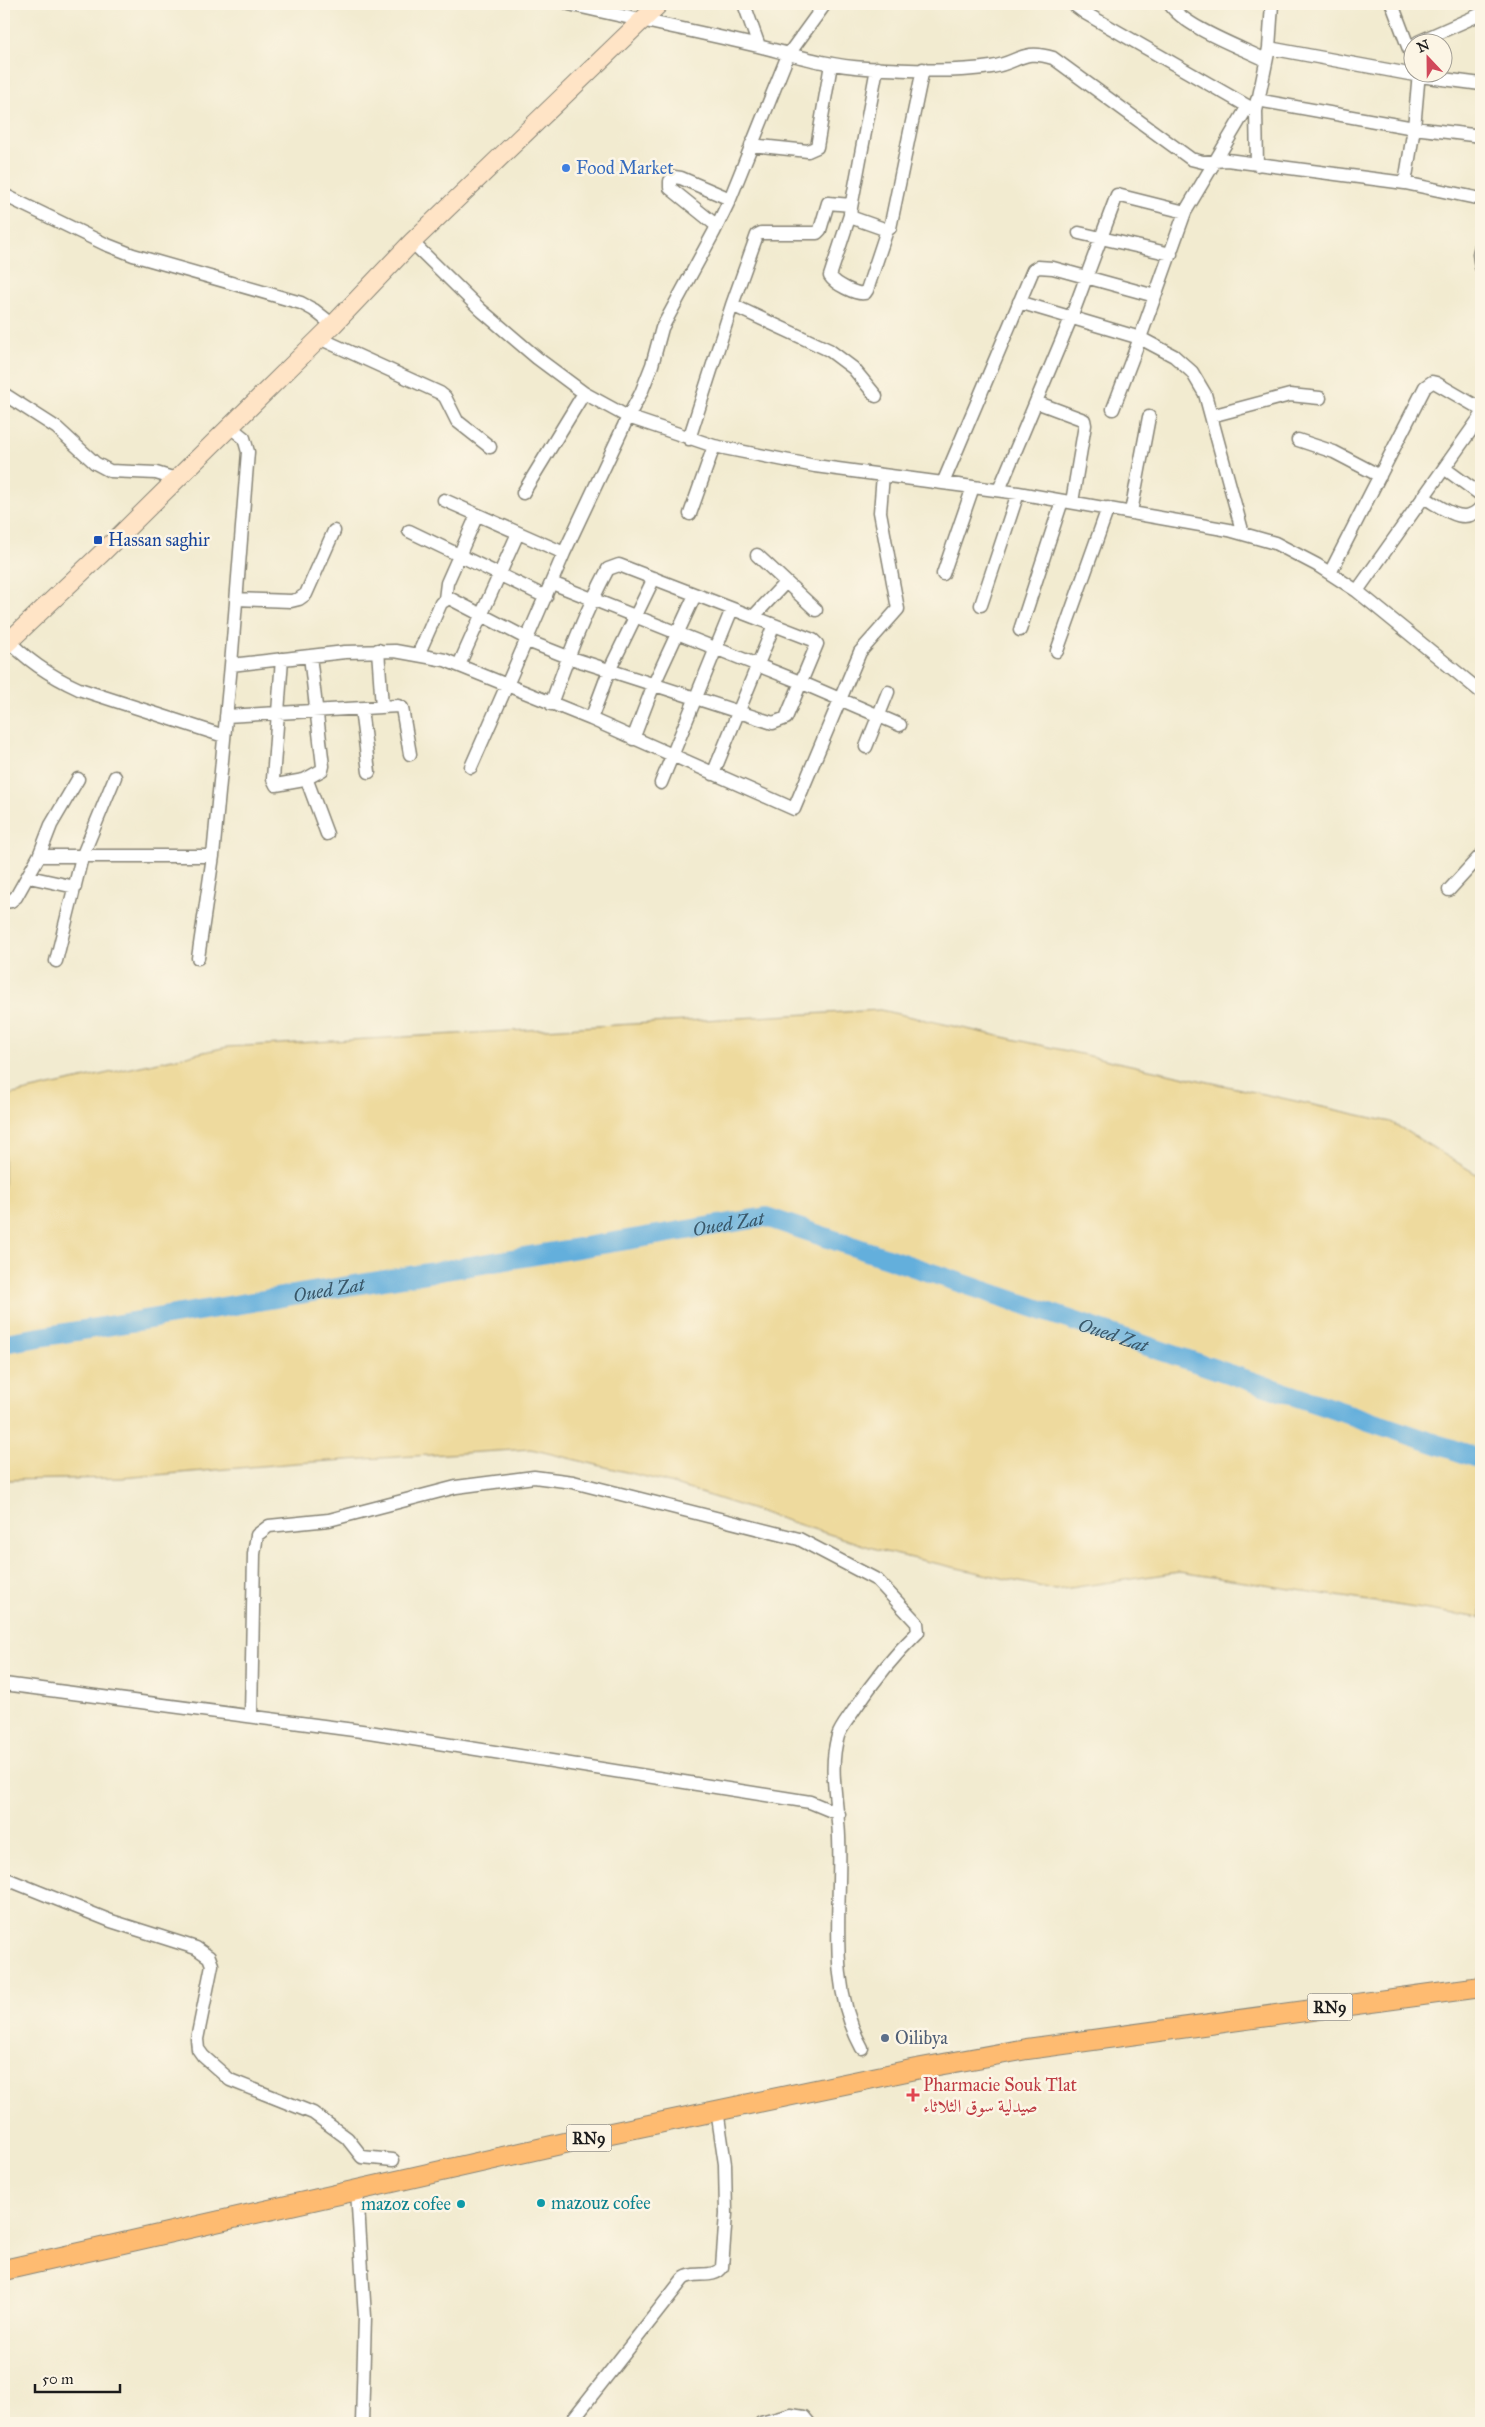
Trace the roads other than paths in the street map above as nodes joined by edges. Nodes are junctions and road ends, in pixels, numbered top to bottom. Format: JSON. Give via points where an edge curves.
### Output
{"nodes":[{"id":1,"x":569,"y":4,"type":"edge"},
{"id":2,"x":659,"y":4,"type":"edge"},
{"id":3,"x":744,"y":4,"type":"edge"},
{"id":4,"x":825,"y":4,"type":"edge"},
{"id":5,"x":1072,"y":4,"type":"edge"},
{"id":6,"x":1272,"y":4,"type":"edge"},
{"id":7,"x":1392,"y":4,"type":"edge"},
{"id":8,"x":1176,"y":6,"type":"edge"},
{"id":9,"x":1481,"y":14,"type":"edge"},
{"id":10,"x":641,"y":21,"type":"junction"},
{"id":11,"x":1405,"y":32,"type":"edge"},
{"id":12,"x":1445,"y":32,"type":"edge"},
{"id":13,"x":759,"y":46,"type":"junction"},
{"id":14,"x":1268,"y":54,"type":"junction"},
{"id":15,"x":788,"y":55,"type":"junction"},
{"id":16,"x":831,"y":64,"type":"junction"},
{"id":17,"x":877,"y":68,"type":"junction"},
{"id":18,"x":923,"y":69,"type":"junction"},
{"id":19,"x":1402,"y":72,"type":"edge"},
{"id":20,"x":1452,"y":79,"type":"edge"},
{"id":21,"x":1418,"y":82,"type":"edge"},
{"id":22,"x":1481,"y":84,"type":"edge"},
{"id":23,"x":1254,"y":106,"type":"junction"},
{"id":24,"x":1414,"y":128,"type":"junction"},
{"id":25,"x":1481,"y":136,"type":"edge"},
{"id":26,"x":751,"y":146,"type":"junction"},
{"id":27,"x":1216,"y":160,"type":"junction"},
{"id":28,"x":1258,"y":165,"type":"junction"},
{"id":29,"x":1405,"y":183,"type":"junction"},
{"id":30,"x":4,"y":195,"type":"edge"},
{"id":31,"x":730,"y":199,"type":"junction"},
{"id":32,"x":1481,"y":199,"type":"edge"},
{"id":33,"x":850,"y":210,"type":"junction"},
{"id":34,"x":1185,"y":212,"type":"junction"},
{"id":35,"x":717,"y":226,"type":"junction"},
{"id":36,"x":888,"y":230,"type":"junction"},
{"id":37,"x":1079,"y":232,"type":"dead end"},
{"id":38,"x":1103,"y":238,"type":"junction"},
{"id":39,"x":412,"y":242,"type":"junction"},
{"id":40,"x":1481,"y":246,"type":"edge"},
{"id":41,"x":1171,"y":254,"type":"junction"},
{"id":42,"x":1481,"y":267,"type":"edge"},
{"id":43,"x":1088,"y":278,"type":"junction"},
{"id":44,"x":1155,"y":296,"type":"junction"},
{"id":45,"x":1019,"y":302,"type":"junction"},
{"id":46,"x":732,"y":304,"type":"junction"},
{"id":47,"x":1072,"y":318,"type":"junction"},
{"id":48,"x":333,"y":325,"type":"junction"},
{"id":49,"x":319,"y":338,"type":"junction"},
{"id":50,"x":1140,"y":338,"type":"junction"},
{"id":51,"x":584,"y":393,"type":"junction"},
{"id":52,"x":4,"y":394,"type":"edge"},
{"id":53,"x":876,"y":396,"type":"dead end"},
{"id":54,"x":1320,"y":398,"type":"dead end"},
{"id":55,"x":1036,"y":402,"type":"junction"},
{"id":56,"x":1113,"y":409,"type":"dead end"},
{"id":57,"x":1481,"y":409,"type":"edge"},
{"id":58,"x":1211,"y":416,"type":"junction"},
{"id":59,"x":1481,"y":416,"type":"edge"},
{"id":60,"x":1149,"y":417,"type":"dead end"},
{"id":61,"x":628,"y":418,"type":"junction"},
{"id":62,"x":229,"y":426,"type":"junction"},
{"id":63,"x":690,"y":439,"type":"junction"},
{"id":64,"x":1298,"y":440,"type":"dead end"},
{"id":65,"x":714,"y":446,"type":"junction"},
{"id":66,"x":490,"y":447,"type":"dead end"},
{"id":67,"x":1444,"y":468,"type":"junction"},
{"id":68,"x":883,"y":475,"type":"junction"},
{"id":69,"x":1380,"y":476,"type":"junction"},
{"id":70,"x":176,"y":479,"type":"junction"},
{"id":71,"x":943,"y":483,"type":"junction"},
{"id":72,"x":973,"y":487,"type":"junction"},
{"id":73,"x":999,"y":490,"type":"junction"},
{"id":74,"x":523,"y":493,"type":"dead end"},
{"id":75,"x":1018,"y":493,"type":"junction"},
{"id":76,"x":1481,"y":495,"type":"edge"},
{"id":77,"x":1424,"y":497,"type":"junction"},
{"id":78,"x":444,"y":500,"type":"dead end"},
{"id":79,"x":1067,"y":501,"type":"junction"},
{"id":80,"x":1481,"y":507,"type":"edge"},
{"id":81,"x":1108,"y":508,"type":"junction"},
{"id":82,"x":1131,"y":512,"type":"junction"},
{"id":83,"x":690,"y":514,"type":"dead end"},
{"id":84,"x":477,"y":515,"type":"junction"},
{"id":85,"x":334,"y":531,"type":"dead end"},
{"id":86,"x":409,"y":531,"type":"dead end"},
{"id":87,"x":518,"y":533,"type":"junction"},
{"id":88,"x":1243,"y":534,"type":"junction"},
{"id":89,"x":564,"y":553,"type":"junction"},
{"id":90,"x":459,"y":554,"type":"junction"},
{"id":91,"x":757,"y":555,"type":"dead end"},
{"id":92,"x":1330,"y":573,"type":"junction"},
{"id":93,"x":943,"y":574,"type":"dead end"},
{"id":94,"x":500,"y":575,"type":"junction"},
{"id":95,"x":654,"y":578,"type":"junction"},
{"id":96,"x":786,"y":582,"type":"junction"},
{"id":97,"x":552,"y":583,"type":"junction"},
{"id":98,"x":1358,"y":591,"type":"junction"},
{"id":99,"x":695,"y":594,"type":"junction"},
{"id":100,"x":546,"y":597,"type":"junction"},
{"id":101,"x":592,"y":598,"type":"junction"},
{"id":102,"x":236,"y":599,"type":"junction"},
{"id":103,"x":445,"y":599,"type":"junction"},
{"id":104,"x":982,"y":605,"type":"dead end"},
{"id":105,"x":732,"y":609,"type":"junction"},
{"id":106,"x":816,"y":610,"type":"dead end"},
{"id":107,"x":482,"y":615,"type":"junction"},
{"id":108,"x":635,"y":616,"type":"junction"},
{"id":109,"x":753,"y":617,"type":"junction"},
{"id":110,"x":774,"y":625,"type":"junction"},
{"id":111,"x":1020,"y":630,"type":"dead end"},
{"id":112,"x":677,"y":633,"type":"junction"},
{"id":113,"x":526,"y":639,"type":"junction"},
{"id":114,"x":5,"y":641,"type":"edge"},
{"id":115,"x":715,"y":648,"type":"junction"},
{"id":116,"x":378,"y":650,"type":"junction"},
{"id":117,"x":1057,"y":651,"type":"dead end"},
{"id":118,"x":418,"y":655,"type":"junction"},
{"id":119,"x":310,"y":656,"type":"junction"},
{"id":120,"x":568,"y":657,"type":"junction"},
{"id":121,"x":282,"y":659,"type":"junction"},
{"id":122,"x":231,"y":665,"type":"junction"},
{"id":123,"x":459,"y":665,"type":"junction"},
{"id":124,"x":756,"y":665,"type":"junction"},
{"id":125,"x":609,"y":671,"type":"junction"},
{"id":126,"x":800,"y":682,"type":"junction"},
{"id":127,"x":654,"y":684,"type":"junction"},
{"id":128,"x":507,"y":685,"type":"junction"},
{"id":129,"x":1479,"y":685,"type":"edge"},
{"id":130,"x":888,"y":692,"type":"dead end"},
{"id":131,"x":695,"y":698,"type":"junction"},
{"id":132,"x":839,"y":699,"type":"junction"},
{"id":133,"x":551,"y":704,"type":"junction"},
{"id":134,"x":382,"y":707,"type":"junction"},
{"id":135,"x":361,"y":709,"type":"junction"},
{"id":136,"x":737,"y":711,"type":"junction"},
{"id":137,"x":317,"y":712,"type":"junction"},
{"id":138,"x":279,"y":714,"type":"junction"},
{"id":139,"x":226,"y":716,"type":"junction"},
{"id":140,"x":878,"y":716,"type":"junction"},
{"id":141,"x":591,"y":719,"type":"junction"},
{"id":142,"x":900,"y":726,"type":"dead end"},
{"id":143,"x":224,"y":736,"type":"junction"},
{"id":144,"x":633,"y":739,"type":"junction"},
{"id":145,"x":866,"y":747,"type":"dead end"},
{"id":146,"x":410,"y":754,"type":"dead end"},
{"id":147,"x":672,"y":756,"type":"junction"},
{"id":148,"x":472,"y":767,"type":"dead end"},
{"id":149,"x":369,"y":772,"type":"dead end"},
{"id":150,"x":713,"y":774,"type":"junction"},
{"id":151,"x":116,"y":777,"type":"dead end"},
{"id":152,"x":78,"y":779,"type":"dead end"},
{"id":153,"x":304,"y":780,"type":"junction"},
{"id":154,"x":661,"y":783,"type":"dead end"},
{"id":155,"x":327,"y":834,"type":"dead end"},
{"id":156,"x":1481,"y":855,"type":"edge"},
{"id":157,"x":39,"y":856,"type":"junction"},
{"id":158,"x":213,"y":856,"type":"junction"},
{"id":159,"x":82,"y":858,"type":"junction"},
{"id":160,"x":29,"y":877,"type":"junction"},
{"id":161,"x":75,"y":887,"type":"junction"},
{"id":162,"x":1449,"y":890,"type":"dead end"},
{"id":163,"x":4,"y":902,"type":"edge"},
{"id":164,"x":198,"y":958,"type":"dead end"},
{"id":165,"x":56,"y":961,"type":"dead end"},
{"id":166,"x":4,"y":1684,"type":"edge"},
{"id":167,"x":251,"y":1716,"type":"junction"},
{"id":168,"x":838,"y":1814,"type":"junction"},
{"id":169,"x":4,"y":1878,"type":"edge"},
{"id":170,"x":1481,"y":1986,"type":"edge"},
{"id":171,"x":862,"y":2048,"type":"dead end"},
{"id":172,"x":717,"y":2110,"type":"junction"},
{"id":173,"x":393,"y":2160,"type":"dead end"},
{"id":174,"x":357,"y":2190,"type":"junction"},
{"id":175,"x":4,"y":2270,"type":"edge"},
{"id":176,"x":362,"y":2423,"type":"edge"},
{"id":177,"x":570,"y":2423,"type":"edge"},
{"id":178,"x":761,"y":2423,"type":"edge"},
{"id":179,"x":809,"y":2423,"type":"edge"}],
"edges":[{"from":1,"to":10,"type":"street"},
{"from":2,"to":10,"type":"street"},
{"from":3,"to":13,"type":"street"},
{"from":4,"to":15,"type":"street"},
{"from":5,"to":23,"type":"street"},
{"from":6,"to":14,"type":"street"},
{"from":7,"to":11,"type":"street"},
{"from":8,"to":14,"type":"street","via":[[1204,30]]},
{"from":9,"to":12,"type":"street"},
{"from":10,"to":13,"type":"street"},
{"from":10,"to":39,"type":"street"},
{"from":13,"to":15,"type":"street"},
{"from":14,"to":19,"type":"street"},
{"from":14,"to":23,"type":"street"},
{"from":15,"to":16,"type":"street"},
{"from":15,"to":26,"type":"street"},
{"from":16,"to":17,"type":"street"},
{"from":16,"to":26,"type":"street","via":[[817,147],[808,151]]},
{"from":17,"to":18,"type":"street"},
{"from":17,"to":33,"type":"street"},
{"from":18,"to":27,"type":"street","via":[[993,66],[1036,53],[1053,58],[1191,159],[1203,162]]},
{"from":18,"to":36,"type":"street"},
{"from":20,"to":22,"type":"street"},
{"from":21,"to":24,"type":"street"},
{"from":23,"to":24,"type":"street"},
{"from":23,"to":27,"type":"street"},
{"from":23,"to":28,"type":"street"},
{"from":24,"to":25,"type":"street"},
{"from":24,"to":29,"type":"street"},
{"from":26,"to":31,"type":"street"},
{"from":27,"to":28,"type":"street"},
{"from":27,"to":34,"type":"street"},
{"from":28,"to":29,"type":"street"},
{"from":29,"to":32,"type":"street"},
{"from":30,"to":48,"type":"street","via":[[112,247],[301,303]]},
{"from":31,"to":35,"type":"street"},
{"from":31,"to":35,"type":"street","via":[[681,178],[674,177],[670,181],[670,188]]},
{"from":33,"to":36,"type":"street"},
{"from":33,"to":36,"type":"street","via":[[830,276],[858,293],[865,294],[867,290]]},
{"from":33,"to":46,"type":"street","via":[[828,203],[817,233],[757,235]]},
{"from":34,"to":38,"type":"street","via":[[1117,195]]},
{"from":34,"to":41,"type":"street"},
{"from":35,"to":61,"type":"street","via":[[662,328],[645,384]]},
{"from":37,"to":38,"type":"street"},
{"from":38,"to":41,"type":"street"},
{"from":38,"to":43,"type":"street"},
{"from":39,"to":48,"type":"street"},
{"from":39,"to":51,"type":"street","via":[[481,310]]},
{"from":40,"to":42,"type":"street","via":[[1478,254]]},
{"from":41,"to":44,"type":"street"},
{"from":43,"to":44,"type":"street"},
{"from":43,"to":45,"type":"street","via":[[1038,267],[1032,270]]},
{"from":43,"to":47,"type":"street"},
{"from":44,"to":50,"type":"street"},
{"from":45,"to":47,"type":"street"},
{"from":45,"to":71,"type":"street"},
{"from":46,"to":53,"type":"street","via":[[830,350],[853,368]]},
{"from":46,"to":63,"type":"street"},
{"from":47,"to":50,"type":"street"},
{"from":47,"to":55,"type":"street"},
{"from":48,"to":49,"type":"street"},
{"from":49,"to":62,"type":"street"},
{"from":49,"to":66,"type":"street","via":[[440,393],[457,421]]},
{"from":50,"to":56,"type":"street"},
{"from":50,"to":58,"type":"street","via":[[1174,356],[1192,372],[1205,394]]},
{"from":51,"to":61,"type":"street"},
{"from":51,"to":74,"type":"street"},
{"from":52,"to":70,"type":"street","via":[[57,428],[110,472],[156,473]]},
{"from":54,"to":58,"type":"street","via":[[1290,395]]},
{"from":55,"to":73,"type":"street"},
{"from":55,"to":79,"type":"street","via":[[1084,420]]},
{"from":57,"to":69,"type":"street","via":[[1436,383],[1429,384]]},
{"from":58,"to":88,"type":"street"},
{"from":59,"to":67,"type":"street"},
{"from":60,"to":82,"type":"street"},
{"from":61,"to":63,"type":"street"},
{"from":61,"to":89,"type":"street"},
{"from":62,"to":70,"type":"street"},
{"from":62,"to":102,"type":"street","via":[[244,438],[248,452]]},
{"from":63,"to":65,"type":"street"},
{"from":64,"to":69,"type":"street","via":[[1334,452]]},
{"from":65,"to":68,"type":"street","via":[[815,466]]},
{"from":65,"to":83,"type":"street"},
{"from":67,"to":76,"type":"street"},
{"from":67,"to":77,"type":"street"},
{"from":68,"to":71,"type":"street"},
{"from":68,"to":132,"type":"street","via":[[880,512],[898,609],[860,652]]},
{"from":69,"to":92,"type":"street"},
{"from":70,"to":114,"type":"street"},
{"from":71,"to":72,"type":"street"},
{"from":72,"to":73,"type":"street"},
{"from":72,"to":93,"type":"street"},
{"from":73,"to":75,"type":"street"},
{"from":75,"to":79,"type":"street"},
{"from":75,"to":104,"type":"street"},
{"from":77,"to":80,"type":"street","via":[[1467,518],[1475,515]]},
{"from":77,"to":98,"type":"street"},
{"from":78,"to":84,"type":"street"},
{"from":79,"to":81,"type":"street"},
{"from":79,"to":111,"type":"street"},
{"from":81,"to":82,"type":"street"},
{"from":81,"to":117,"type":"street"},
{"from":82,"to":88,"type":"street"},
{"from":84,"to":87,"type":"street"},
{"from":84,"to":90,"type":"street"},
{"from":85,"to":102,"type":"street","via":[[306,594],[299,599]]},
{"from":86,"to":90,"type":"street"},
{"from":87,"to":89,"type":"street"},
{"from":87,"to":94,"type":"street"},
{"from":88,"to":92,"type":"street","via":[[1275,543]]},
{"from":89,"to":97,"type":"street"},
{"from":90,"to":94,"type":"street"},
{"from":90,"to":103,"type":"street","via":[[447,583]]},
{"from":91,"to":96,"type":"street"},
{"from":92,"to":98,"type":"street"},
{"from":94,"to":100,"type":"street"},
{"from":94,"to":107,"type":"street"},
{"from":95,"to":99,"type":"street"},
{"from":95,"to":101,"type":"street","via":[[619,565],[613,566],[608,569]]},
{"from":95,"to":108,"type":"street"},
{"from":96,"to":106,"type":"street"},
{"from":96,"to":109,"type":"street"},
{"from":97,"to":100,"type":"street"},
{"from":97,"to":101,"type":"street"},
{"from":98,"to":129,"type":"street"},
{"from":99,"to":105,"type":"street"},
{"from":99,"to":112,"type":"street"},
{"from":100,"to":113,"type":"street"},
{"from":101,"to":108,"type":"street"},
{"from":101,"to":120,"type":"street"},
{"from":102,"to":122,"type":"street"},
{"from":103,"to":107,"type":"street","via":[[449,598]]},
{"from":103,"to":118,"type":"street"},
{"from":105,"to":109,"type":"street"},
{"from":105,"to":115,"type":"street"},
{"from":107,"to":113,"type":"street"},
{"from":107,"to":123,"type":"street"},
{"from":108,"to":112,"type":"street"},
{"from":108,"to":125,"type":"street"},
{"from":109,"to":110,"type":"street"},
{"from":110,"to":124,"type":"street"},
{"from":110,"to":126,"type":"street","via":[[816,641],[817,646]]},
{"from":112,"to":115,"type":"street"},
{"from":112,"to":127,"type":"street"},
{"from":113,"to":120,"type":"street"},
{"from":113,"to":128,"type":"street"},
{"from":114,"to":143,"type":"street","via":[[63,682]]},
{"from":115,"to":124,"type":"street"},
{"from":115,"to":131,"type":"street"},
{"from":116,"to":118,"type":"street"},
{"from":116,"to":119,"type":"street"},
{"from":116,"to":134,"type":"street"},
{"from":118,"to":123,"type":"street"},
{"from":119,"to":121,"type":"street"},
{"from":119,"to":137,"type":"street"},
{"from":120,"to":125,"type":"street"},
{"from":120,"to":133,"type":"street"},
{"from":121,"to":122,"type":"street"},
{"from":121,"to":138,"type":"street"},
{"from":122,"to":139,"type":"street"},
{"from":123,"to":128,"type":"street"},
{"from":124,"to":126,"type":"street"},
{"from":124,"to":136,"type":"street"},
{"from":125,"to":127,"type":"street"},
{"from":125,"to":141,"type":"street"},
{"from":126,"to":132,"type":"street"},
{"from":126,"to":136,"type":"street","via":[[786,718],[780,722],[773,723]]},
{"from":127,"to":131,"type":"street"},
{"from":127,"to":144,"type":"street"},
{"from":128,"to":133,"type":"street"},
{"from":128,"to":148,"type":"street"},
{"from":130,"to":140,"type":"street"},
{"from":131,"to":136,"type":"street"},
{"from":131,"to":147,"type":"street"},
{"from":132,"to":140,"type":"street"},
{"from":132,"to":150,"type":"street","via":[[794,809]]},
{"from":133,"to":141,"type":"street"},
{"from":134,"to":135,"type":"street"},
{"from":134,"to":146,"type":"street","via":[[402,708]]},
{"from":135,"to":137,"type":"street"},
{"from":135,"to":149,"type":"street"},
{"from":136,"to":150,"type":"street"},
{"from":137,"to":138,"type":"street"},
{"from":137,"to":153,"type":"street","via":[[323,766],[322,770]]},
{"from":138,"to":139,"type":"street"},
{"from":138,"to":153,"type":"street","via":[[273,779],[276,785]]},
{"from":139,"to":143,"type":"street"},
{"from":140,"to":142,"type":"street"},
{"from":140,"to":145,"type":"street"},
{"from":141,"to":144,"type":"street"},
{"from":143,"to":158,"type":"street"},
{"from":144,"to":147,"type":"street"},
{"from":147,"to":150,"type":"street"},
{"from":147,"to":154,"type":"street"},
{"from":151,"to":159,"type":"street"},
{"from":152,"to":157,"type":"street","via":[[51,825]]},
{"from":153,"to":155,"type":"street","via":[[308,783]]},
{"from":156,"to":162,"type":"street"},
{"from":157,"to":159,"type":"street"},
{"from":157,"to":160,"type":"street"},
{"from":158,"to":159,"type":"street"},
{"from":158,"to":164,"type":"street"},
{"from":159,"to":161,"type":"street"},
{"from":160,"to":161,"type":"street"},
{"from":160,"to":163,"type":"street","via":[[16,897]]},
{"from":161,"to":165,"type":"street"},
{"from":166,"to":167,"type":"street"},
{"from":167,"to":168,"type":"street","via":[[801,1800]]},
{"from":167,"to":168,"type":"street","via":[[254,1554],[257,1535],[269,1526],[330,1520],[456,1487],[534,1477],[573,1482],[799,1539],[877,1580],[917,1622],[918,1632],[892,1656],[838,1734],[832,1766]]},
{"from":168,"to":171,"type":"street","via":[[838,1965],[852,2030]]},
{"from":169,"to":173,"type":"street","via":[[111,1921],[196,1948],[209,1957],[212,1965],[197,2039],[203,2056],[230,2080],[313,2113],[347,2138],[362,2157]]},
{"from":170,"to":172,"type":"main road","number":"RN9","via":[[1027,2049],[916,2068]]},
{"from":172,"to":174,"type":"main road","number":"RN9"},
{"from":172,"to":177,"type":"street","via":[[725,2164],[722,2267],[712,2274],[690,2275],[683,2279]]},
{"from":174,"to":175,"type":"main road","number":"RN9"},
{"from":174,"to":176,"type":"street","via":[[365,2318]]},
{"from":178,"to":179,"type":"street","via":[[790,2415],[804,2417]]}]}
